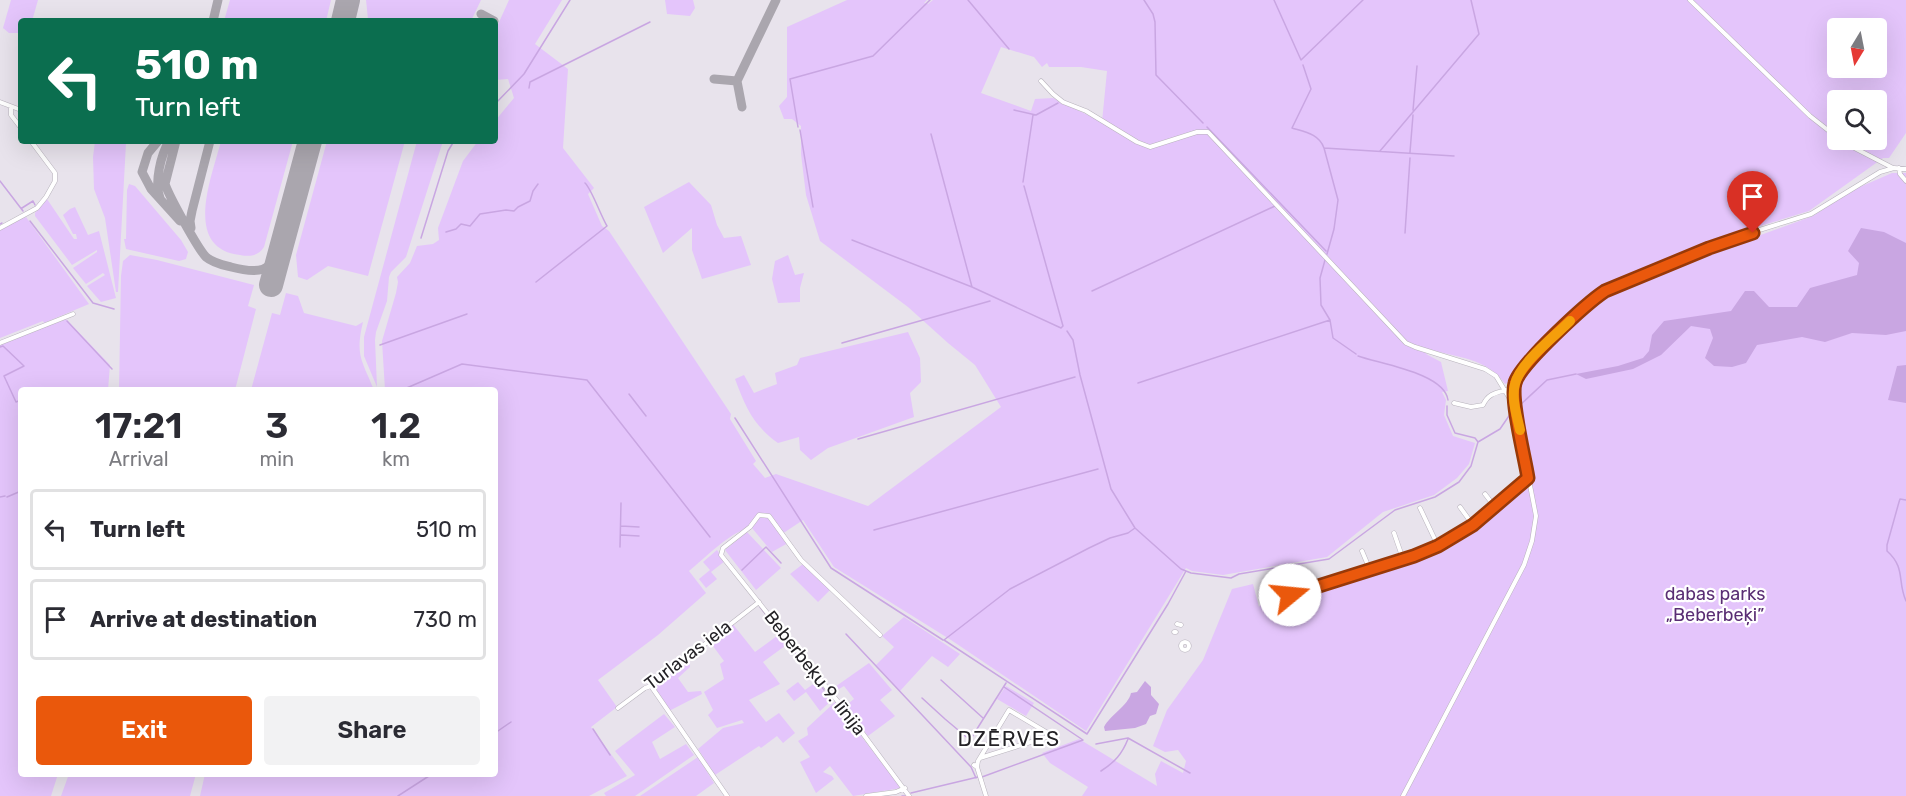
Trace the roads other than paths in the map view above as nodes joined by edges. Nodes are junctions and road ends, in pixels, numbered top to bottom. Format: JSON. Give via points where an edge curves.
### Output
{"nodes":[{"id":1,"x":1690,"y":0,"type":"edge"},
{"id":2,"x":1041,"y":81,"type":"dead end"},
{"id":3,"x":0,"y":102,"type":"edge"},
{"id":4,"x":11,"y":108,"type":"junction"},
{"id":5,"x":18,"y":109,"type":"edge"},
{"id":6,"x":18,"y":124,"type":"edge"},
{"id":7,"x":1827,"y":130,"type":"edge"},
{"id":8,"x":33,"y":144,"type":"edge"},
{"id":9,"x":1859,"y":150,"type":"edge"},
{"id":10,"x":1893,"y":168,"type":"junction"},
{"id":11,"x":1899,"y":168,"type":"junction"},
{"id":12,"x":1906,"y":169,"type":"edge"},
{"id":13,"x":1906,"y":181,"type":"edge"},
{"id":14,"x":0,"y":228,"type":"edge"},
{"id":15,"x":73,"y":314,"type":"dead end"},
{"id":16,"x":0,"y":343,"type":"edge"},
{"id":17,"x":1506,"y":390,"type":"junction"},
{"id":18,"x":1454,"y":403,"type":"dead end"},
{"id":19,"x":1515,"y":408,"type":"junction"},
{"id":20,"x":1528,"y":478,"type":"junction"},
{"id":21,"x":1485,"y":495,"type":"dead end"},
{"id":22,"x":1460,"y":507,"type":"dead end"},
{"id":23,"x":1495,"y":507,"type":"junction"},
{"id":24,"x":1420,"y":508,"type":"dead end"},
{"id":25,"x":1473,"y":525,"type":"junction"},
{"id":26,"x":1394,"y":533,"type":"dead end"},
{"id":27,"x":1438,"y":546,"type":"junction"},
{"id":28,"x":1362,"y":551,"type":"dead end"},
{"id":29,"x":1403,"y":559,"type":"junction"},
{"id":30,"x":1370,"y":570,"type":"junction"},
{"id":31,"x":1290,"y":595,"type":"dead end"},
{"id":32,"x":759,"y":602,"type":"junction"},
{"id":33,"x":880,"y":635,"type":"dead end"},
{"id":34,"x":651,"y":686,"type":"junction"},
{"id":35,"x":618,"y":708,"type":"dead end"},
{"id":36,"x":977,"y":763,"type":"junction"},
{"id":37,"x":905,"y":788,"type":"junction"},
{"id":38,"x":727,"y":796,"type":"edge"},
{"id":39,"x":866,"y":796,"type":"edge"},
{"id":40,"x":909,"y":796,"type":"edge"},
{"id":41,"x":986,"y":796,"type":"edge"},
{"id":42,"x":1402,"y":796,"type":"edge"}],
"edges":[{"from":1,"to":7,"type":"street"},
{"from":2,"to":17,"type":"street","via":[[1063,102],[1149,147],[1208,132],[1407,343],[1485,369]]},
{"from":3,"to":4,"type":"street"},
{"from":4,"to":5,"type":"street"},
{"from":4,"to":6,"type":"street"},
{"from":8,"to":14,"type":"street","via":[[55,173],[55,181],[37,208]]},
{"from":9,"to":10,"type":"street"},
{"from":10,"to":11,"type":"street"},
{"from":10,"to":19,"type":"street","via":[[1872,176],[1811,214],[1740,236],[1605,291],[1590,301],[1518,375]]},
{"from":11,"to":12,"type":"street"},
{"from":11,"to":13,"type":"street"},
{"from":15,"to":16,"type":"street"},
{"from":17,"to":18,"type":"street","via":[[1491,394],[1483,405]]},
{"from":17,"to":19,"type":"street"},
{"from":19,"to":20,"type":"street"},
{"from":20,"to":23,"type":"street"},
{"from":20,"to":42,"type":"street","via":[[1536,525],[1524,565]]},
{"from":21,"to":23,"type":"street"},
{"from":22,"to":25,"type":"street"},
{"from":23,"to":25,"type":"street"},
{"from":24,"to":27,"type":"street"},
{"from":25,"to":27,"type":"street"},
{"from":26,"to":29,"type":"street"},
{"from":27,"to":29,"type":"street"},
{"from":28,"to":30,"type":"street"},
{"from":29,"to":30,"type":"street"},
{"from":30,"to":31,"type":"street"},
{"from":32,"to":33,"type":"street","name":"Beberbeķu 9. līnija","via":[[721,555],[723,548],[750,527],[759,514],[769,516],[801,560]]},
{"from":32,"to":34,"type":"street","name":"Turlavas iela"},
{"from":32,"to":37,"type":"street","name":"Beberbeķu 9. līnija"},
{"from":34,"to":35,"type":"street","name":"Turlavas iela"},
{"from":34,"to":38,"type":"street"},
{"from":36,"to":36,"type":"street","via":[[1009,710],[1046,732],[1047,737]]},
{"from":36,"to":41,"type":"street"},
{"from":37,"to":39,"type":"street"},
{"from":37,"to":40,"type":"street","name":"Beberbeķu 9. līnija"}]}
